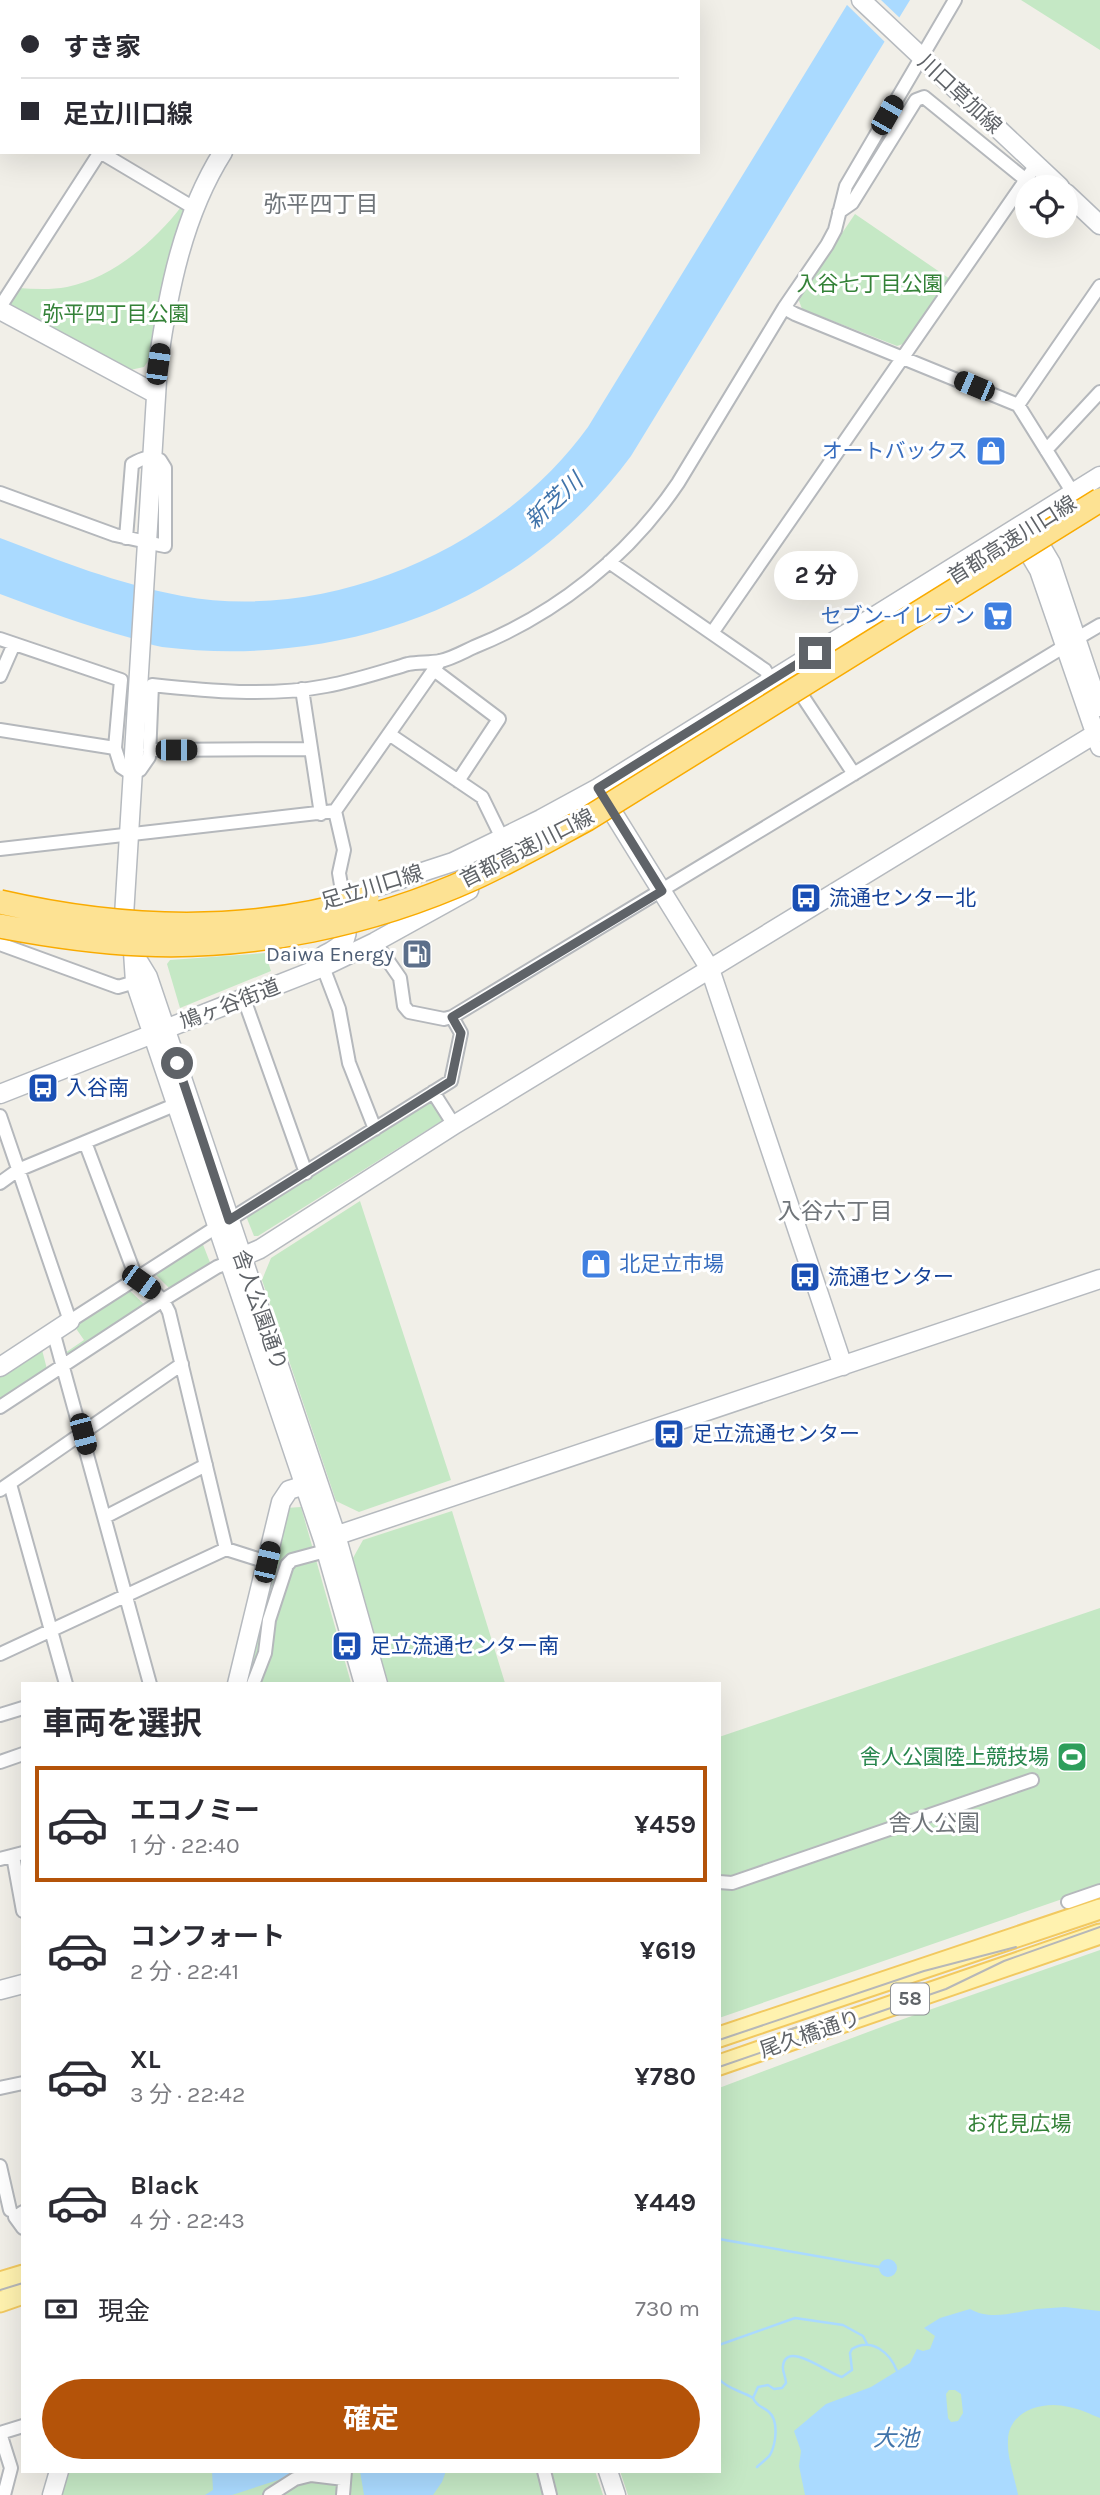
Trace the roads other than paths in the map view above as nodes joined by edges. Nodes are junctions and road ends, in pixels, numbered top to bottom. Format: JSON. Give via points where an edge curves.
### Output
{"nodes":[{"id":1,"x":861,"y":0,"type":"edge"},
{"id":2,"x":955,"y":0,"type":"edge"},
{"id":3,"x":917,"y":53,"type":"junction"},
{"id":4,"x":99,"y":154,"type":"edge"},
{"id":5,"x":103,"y":154,"type":"edge"},
{"id":6,"x":222,"y":154,"type":"edge"},
{"id":7,"x":1037,"y":165,"type":"junction"},
{"id":8,"x":1020,"y":175,"type":"edge"},
{"id":9,"x":1030,"y":175,"type":"edge"},
{"id":10,"x":1047,"y":175,"type":"edge"},
{"id":11,"x":1015,"y":196,"type":"edge"},
{"id":12,"x":1078,"y":204,"type":"edge"},
{"id":13,"x":194,"y":208,"type":"junction"},
{"id":14,"x":839,"y":212,"type":"junction"},
{"id":15,"x":1100,"y":225,"type":"edge"},
{"id":16,"x":1100,"y":286,"type":"edge"},
{"id":17,"x":0,"y":308,"type":"edge"},
{"id":18,"x":784,"y":308,"type":"junction"},
{"id":19,"x":903,"y":357,"type":"junction"},
{"id":20,"x":1100,"y":393,"type":"edge"},
{"id":21,"x":156,"y":394,"type":"junction"},
{"id":22,"x":1018,"y":405,"type":"junction"},
{"id":23,"x":1046,"y":450,"type":"junction"},
{"id":24,"x":152,"y":457,"type":"junction"},
{"id":25,"x":1100,"y":476,"type":"edge"},
{"id":26,"x":1100,"y":485,"type":"edge"},
{"id":27,"x":1073,"y":493,"type":"junction"},
{"id":28,"x":0,"y":494,"type":"edge"},
{"id":29,"x":1100,"y":500,"type":"edge"},
{"id":30,"x":1100,"y":509,"type":"edge"},
{"id":31,"x":1021,"y":525,"type":"junction"},
{"id":32,"x":160,"y":545,"type":"dead end"},
{"id":33,"x":1036,"y":550,"type":"junction"},
{"id":34,"x":609,"y":562,"type":"junction"},
{"id":35,"x":1100,"y":625,"type":"edge"},
{"id":36,"x":712,"y":633,"type":"junction"},
{"id":37,"x":0,"y":639,"type":"edge"},
{"id":38,"x":1071,"y":643,"type":"junction"},
{"id":39,"x":14,"y":644,"type":"junction"},
{"id":40,"x":437,"y":666,"type":"junction"},
{"id":41,"x":0,"y":676,"type":"edge"},
{"id":42,"x":771,"y":680,"type":"junction"},
{"id":43,"x":302,"y":690,"type":"junction"},
{"id":44,"x":803,"y":697,"type":"junction"},
{"id":45,"x":1100,"y":710,"type":"edge"},
{"id":46,"x":0,"y":730,"type":"edge"},
{"id":47,"x":389,"y":734,"type":"junction"},
{"id":48,"x":1098,"y":737,"type":"edge"},
{"id":49,"x":115,"y":748,"type":"junction"},
{"id":50,"x":309,"y":749,"type":"junction"},
{"id":51,"x":149,"y":750,"type":"junction"},
{"id":52,"x":132,"y":774,"type":"junction"},
{"id":53,"x":853,"y":775,"type":"junction"},
{"id":54,"x":458,"y":781,"type":"junction"},
{"id":55,"x":598,"y":788,"type":"junction"},
{"id":56,"x":328,"y":813,"type":"junction"},
{"id":57,"x":613,"y":813,"type":"junction"},
{"id":58,"x":128,"y":836,"type":"junction"},
{"id":59,"x":502,"y":838,"type":"junction"},
{"id":60,"x":0,"y":849,"type":"edge"},
{"id":61,"x":481,"y":883,"type":"junction"},
{"id":62,"x":662,"y":891,"type":"junction"},
{"id":63,"x":0,"y":894,"type":"edge"},
{"id":64,"x":343,"y":897,"type":"junction"},
{"id":65,"x":0,"y":902,"type":"edge"},
{"id":66,"x":124,"y":916,"type":"junction"},
{"id":67,"x":0,"y":926,"type":"edge"},
{"id":68,"x":348,"y":928,"type":"junction"},
{"id":69,"x":0,"y":934,"type":"edge"},
{"id":70,"x":375,"y":942,"type":"junction"},
{"id":71,"x":0,"y":944,"type":"edge"},
{"id":72,"x":133,"y":953,"type":"junction"},
{"id":73,"x":323,"y":967,"type":"junction"},
{"id":74,"x":710,"y":969,"type":"junction"},
{"id":75,"x":135,"y":982,"type":"junction"},
{"id":76,"x":244,"y":999,"type":"junction"},
{"id":77,"x":452,"y":1017,"type":"junction"},
{"id":78,"x":159,"y":1031,"type":"junction"},
{"id":79,"x":433,"y":1092,"type":"junction"},
{"id":80,"x":0,"y":1094,"type":"edge"},
{"id":81,"x":177,"y":1104,"type":"junction"},
{"id":82,"x":0,"y":1116,"type":"edge"},
{"id":83,"x":454,"y":1125,"type":"junction"},
{"id":84,"x":375,"y":1129,"type":"junction"},
{"id":85,"x":85,"y":1142,"type":"junction"},
{"id":86,"x":18,"y":1170,"type":"junction"},
{"id":87,"x":306,"y":1173,"type":"junction"},
{"id":88,"x":0,"y":1183,"type":"edge"},
{"id":89,"x":223,"y":1223,"type":"junction"},
{"id":90,"x":236,"y":1260,"type":"junction"},
{"id":91,"x":137,"y":1277,"type":"junction"},
{"id":92,"x":1100,"y":1279,"type":"edge"},
{"id":93,"x":163,"y":1300,"type":"junction"},
{"id":94,"x":70,"y":1321,"type":"junction"},
{"id":95,"x":53,"y":1331,"type":"junction"},
{"id":96,"x":63,"y":1364,"type":"junction"},
{"id":97,"x":181,"y":1364,"type":"junction"},
{"id":98,"x":843,"y":1366,"type":"junction"},
{"id":99,"x":0,"y":1367,"type":"edge"},
{"id":100,"x":0,"y":1407,"type":"edge"},
{"id":101,"x":83,"y":1434,"type":"junction"},
{"id":102,"x":206,"y":1465,"type":"junction"},
{"id":103,"x":305,"y":1485,"type":"junction"},
{"id":104,"x":5,"y":1487,"type":"edge"},
{"id":105,"x":105,"y":1517,"type":"junction"},
{"id":106,"x":326,"y":1543,"type":"junction"},
{"id":107,"x":226,"y":1549,"type":"junction"},
{"id":108,"x":267,"y":1562,"type":"junction"},
{"id":109,"x":126,"y":1595,"type":"junction"},
{"id":110,"x":51,"y":1631,"type":"junction"},
{"id":111,"x":0,"y":1654,"type":"edge"},
{"id":112,"x":65,"y":1682,"type":"edge"},
{"id":113,"x":149,"y":1682,"type":"edge"},
{"id":114,"x":237,"y":1682,"type":"edge"},
{"id":115,"x":254,"y":1682,"type":"edge"},
{"id":116,"x":363,"y":1682,"type":"edge"},
{"id":117,"x":377,"y":1682,"type":"edge"},
{"id":118,"x":21,"y":1709,"type":"edge"},
{"id":119,"x":0,"y":1715,"type":"edge"},
{"id":120,"x":21,"y":1755,"type":"edge"},
{"id":121,"x":0,"y":1762,"type":"edge"},
{"id":122,"x":1032,"y":1780,"type":"dead end"},
{"id":123,"x":12,"y":1856,"type":"edge"},
{"id":124,"x":721,"y":1882,"type":"edge"},
{"id":125,"x":1100,"y":1891,"type":"edge"},
{"id":126,"x":21,"y":1901,"type":"edge"},
{"id":127,"x":1068,"y":1902,"type":"dead end"},
{"id":128,"x":1100,"y":1909,"type":"edge"},
{"id":129,"x":1100,"y":1934,"type":"edge"},
{"id":130,"x":21,"y":1985,"type":"edge"},
{"id":131,"x":0,"y":1990,"type":"edge"},
{"id":132,"x":721,"y":2036,"type":"edge"},
{"id":133,"x":721,"y":2064,"type":"edge"},
{"id":134,"x":21,"y":2083,"type":"edge"},
{"id":135,"x":0,"y":2088,"type":"edge"},
{"id":136,"x":0,"y":2166,"type":"edge"},
{"id":137,"x":14,"y":2216,"type":"edge"},
{"id":138,"x":21,"y":2276,"type":"edge"},
{"id":139,"x":0,"y":2282,"type":"edge"},
{"id":140,"x":21,"y":2295,"type":"edge"},
{"id":141,"x":0,"y":2302,"type":"edge"},
{"id":142,"x":21,"y":2427,"type":"edge"},
{"id":143,"x":0,"y":2433,"type":"edge"},
{"id":144,"x":58,"y":2473,"type":"edge"},
{"id":145,"x":544,"y":2473,"type":"edge"},
{"id":146,"x":609,"y":2473,"type":"edge"},
{"id":147,"x":344,"y":2475,"type":"edge"},
{"id":148,"x":4,"y":2495,"type":"edge"},
{"id":149,"x":52,"y":2495,"type":"edge"},
{"id":150,"x":270,"y":2495,"type":"edge"},
{"id":151,"x":343,"y":2495,"type":"edge"},
{"id":152,"x":550,"y":2495,"type":"edge"},
{"id":153,"x":616,"y":2495,"type":"edge"}],
"edges":[{"from":1,"to":3,"type":"street","name":"川口草加線"},
{"from":2,"to":3,"type":"street"},
{"from":3,"to":7,"type":"street","name":"川口草加線"},
{"from":3,"to":14,"type":"street","via":[[846,186]]},
{"from":4,"to":17,"type":"street"},
{"from":5,"to":13,"type":"street"},
{"from":6,"to":13,"type":"street"},
{"from":7,"to":9,"type":"street"},
{"from":7,"to":10,"type":"street","name":"川口草加線"},
{"from":8,"to":14,"type":"street","via":[[924,96],[916,100],[852,204]]},
{"from":11,"to":19,"type":"street"},
{"from":12,"to":15,"type":"street"},
{"from":13,"to":21,"type":"street","via":[[168,304]]},
{"from":14,"to":18,"type":"street","via":[[827,245]]},
{"from":16,"to":22,"type":"street"},
{"from":17,"to":21,"type":"street"},
{"from":18,"to":19,"type":"street"},
{"from":18,"to":34,"type":"street","via":[[662,506]]},
{"from":19,"to":22,"type":"street"},
{"from":19,"to":36,"type":"street"},
{"from":20,"to":23,"type":"street"},
{"from":21,"to":24,"type":"street"},
{"from":22,"to":23,"type":"street"},
{"from":23,"to":27,"type":"street"},
{"from":24,"to":28,"type":"street","via":[[132,464],[132,539]]},
{"from":24,"to":32,"type":"street","via":[[165,468]]},
{"from":24,"to":52,"type":"street"},
{"from":25,"to":27,"type":"street","name":"足立川口線"},
{"from":26,"to":65,"type":"highway","name":"首都高速川口線","bridge":true,"via":[[580,808],[499,850],[429,879],[349,905],[237,924],[103,921]]},
{"from":27,"to":31,"type":"street","name":"足立川口線"},
{"from":29,"to":67,"type":"highway","name":"首都高速川口線","bridge":true,"via":[[587,819],[459,884],[352,920],[236,941],[144,944]]},
{"from":30,"to":33,"type":"street","name":"足立川口線"},
{"from":31,"to":33,"type":"street","via":[[1021,540]]},
{"from":31,"to":42,"type":"street","name":"足立川口線"},
{"from":33,"to":38,"type":"street","via":[[1039,570]]},
{"from":33,"to":44,"type":"street","name":"足立川口線"},
{"from":34,"to":36,"type":"street"},
{"from":34,"to":40,"type":"street","via":[[529,621]]},
{"from":35,"to":38,"type":"street"},
{"from":36,"to":42,"type":"street","via":[[765,670]]},
{"from":37,"to":39,"type":"street"},
{"from":38,"to":45,"type":"street"},
{"from":38,"to":48,"type":"street"},
{"from":38,"to":53,"type":"street"},
{"from":39,"to":41,"type":"street"},
{"from":39,"to":49,"type":"street","via":[[121,680]]},
{"from":40,"to":43,"type":"street","via":[[421,661]]},
{"from":40,"to":47,"type":"street"},
{"from":40,"to":54,"type":"street","via":[[499,719]]},
{"from":42,"to":55,"type":"street","name":"足立川口線"},
{"from":43,"to":50,"type":"street"},
{"from":43,"to":51,"type":"street","via":[[234,692],[152,685]]},
{"from":44,"to":53,"type":"street"},
{"from":44,"to":57,"type":"street","name":"足立川口線"},
{"from":46,"to":49,"type":"street"},
{"from":47,"to":54,"type":"street"},
{"from":47,"to":56,"type":"street"},
{"from":48,"to":74,"type":"street"},
{"from":49,"to":52,"type":"street","via":[[121,767]]},
{"from":50,"to":51,"type":"street"},
{"from":50,"to":56,"type":"street"},
{"from":51,"to":52,"type":"street","via":[[140,770]]},
{"from":52,"to":58,"type":"street"},
{"from":53,"to":62,"type":"street"},
{"from":54,"to":59,"type":"street","via":[[482,797]]},
{"from":55,"to":57,"type":"street"},
{"from":55,"to":59,"type":"street","name":"足立川口線"},
{"from":56,"to":58,"type":"street"},
{"from":56,"to":64,"type":"street","via":[[344,850],[339,873]]},
{"from":57,"to":61,"type":"street","name":"足立川口線"},
{"from":57,"to":62,"type":"street"},
{"from":58,"to":60,"type":"street"},
{"from":58,"to":66,"type":"street"},
{"from":59,"to":64,"type":"street","name":"足立川口線","via":[[453,862]]},
{"from":61,"to":68,"type":"street","name":"足立川口線"},
{"from":61,"to":70,"type":"street","name":"鳩ヶ谷街道"},
{"from":62,"to":74,"type":"street"},
{"from":62,"to":77,"type":"street"},
{"from":63,"to":66,"type":"street","name":"足立川口線"},
{"from":64,"to":66,"type":"street","name":"足立川口線","via":[[234,916]]},
{"from":64,"to":68,"type":"street"},
{"from":66,"to":72,"type":"street"},
{"from":68,"to":72,"type":"street","name":"足立川口線","via":[[245,948]]},
{"from":68,"to":78,"type":"street","name":"鳩ヶ谷街道","via":[[346,939],[337,948]]},
{"from":69,"to":72,"type":"street","name":"足立川口線"},
{"from":70,"to":73,"type":"street","name":"鳩ヶ谷街道"},
{"from":70,"to":77,"type":"street","via":[[400,978],[409,1012]]},
{"from":71,"to":75,"type":"street","via":[[118,987]]},
{"from":72,"to":75,"type":"street","name":"舎人公園通り"},
{"from":72,"to":78,"type":"street","name":"舎人公園通り","via":[[148,977]]},
{"from":73,"to":76,"type":"street","name":"鳩ヶ谷街道"},
{"from":73,"to":84,"type":"street","via":[[339,1009],[349,1063]]},
{"from":74,"to":83,"type":"street"},
{"from":74,"to":98,"type":"street"},
{"from":75,"to":78,"type":"street","name":"舎人公園通り"},
{"from":76,"to":78,"type":"street","name":"鳩ヶ谷街道"},
{"from":76,"to":87,"type":"street"},
{"from":77,"to":79,"type":"street","via":[[461,1033],[451,1081]]},
{"from":78,"to":80,"type":"street","name":"鳩ヶ谷街道"},
{"from":78,"to":81,"type":"street","name":"舎人公園通り"},
{"from":78,"to":89,"type":"street","name":"舎人公園通り"},
{"from":79,"to":83,"type":"street"},
{"from":79,"to":84,"type":"street"},
{"from":81,"to":85,"type":"street"},
{"from":81,"to":89,"type":"street","name":"舎人公園通り"},
{"from":82,"to":86,"type":"street"},
{"from":83,"to":90,"type":"street"},
{"from":84,"to":87,"type":"street"},
{"from":85,"to":86,"type":"street"},
{"from":85,"to":91,"type":"street"},
{"from":86,"to":88,"type":"street"},
{"from":86,"to":94,"type":"street"},
{"from":87,"to":89,"type":"street"},
{"from":89,"to":90,"type":"street","name":"舎人公園通り"},
{"from":89,"to":91,"type":"street"},
{"from":90,"to":93,"type":"street"},
{"from":90,"to":103,"type":"street","name":"舎人公園通り"},
{"from":90,"to":106,"type":"street","name":"舎人公園通り"},
{"from":91,"to":93,"type":"street"},
{"from":91,"to":94,"type":"street"},
{"from":92,"to":98,"type":"street"},
{"from":93,"to":96,"type":"street"},
{"from":93,"to":97,"type":"street"},
{"from":94,"to":95,"type":"street"},
{"from":95,"to":96,"type":"street"},
{"from":95,"to":99,"type":"street"},
{"from":96,"to":100,"type":"street"},
{"from":96,"to":101,"type":"street"},
{"from":97,"to":101,"type":"street"},
{"from":97,"to":102,"type":"street"},
{"from":98,"to":106,"type":"street"},
{"from":101,"to":104,"type":"street"},
{"from":101,"to":105,"type":"street"},
{"from":102,"to":105,"type":"street"},
{"from":102,"to":107,"type":"street"},
{"from":103,"to":106,"type":"street","name":"舎人公園通り"},
{"from":103,"to":108,"type":"street","via":[[284,1495]]},
{"from":104,"to":110,"type":"street"},
{"from":105,"to":109,"type":"street"},
{"from":106,"to":115,"type":"street","via":[[287,1565]]},
{"from":106,"to":116,"type":"street","name":"舎人公園通り"},
{"from":106,"to":117,"type":"street","name":"舎人公園通り"},
{"from":107,"to":108,"type":"street"},
{"from":107,"to":109,"type":"street"},
{"from":108,"to":114,"type":"street"},
{"from":109,"to":110,"type":"street"},
{"from":109,"to":113,"type":"street"},
{"from":110,"to":111,"type":"street"},
{"from":110,"to":112,"type":"street"},
{"from":118,"to":119,"type":"street"},
{"from":120,"to":121,"type":"street"},
{"from":122,"to":124,"type":"street","via":[[732,1883]]},
{"from":123,"to":126,"type":"street"},
{"from":125,"to":127,"type":"street"},
{"from":128,"to":132,"type":"main road","name":"尾久橋通り","number":"58"},
{"from":129,"to":133,"type":"main road","name":"尾久橋通り","number":"58"},
{"from":130,"to":131,"type":"street"},
{"from":134,"to":135,"type":"street"},
{"from":136,"to":137,"type":"street"},
{"from":138,"to":139,"type":"main road"},
{"from":140,"to":141,"type":"main road"},
{"from":142,"to":143,"type":"street"},
{"from":143,"to":148,"type":"street","via":[[11,2468]]},
{"from":144,"to":149,"type":"street"},
{"from":145,"to":152,"type":"street"},
{"from":146,"to":153,"type":"street"},
{"from":147,"to":150,"type":"street","via":[[295,2479]]},
{"from":147,"to":151,"type":"street"}]}
